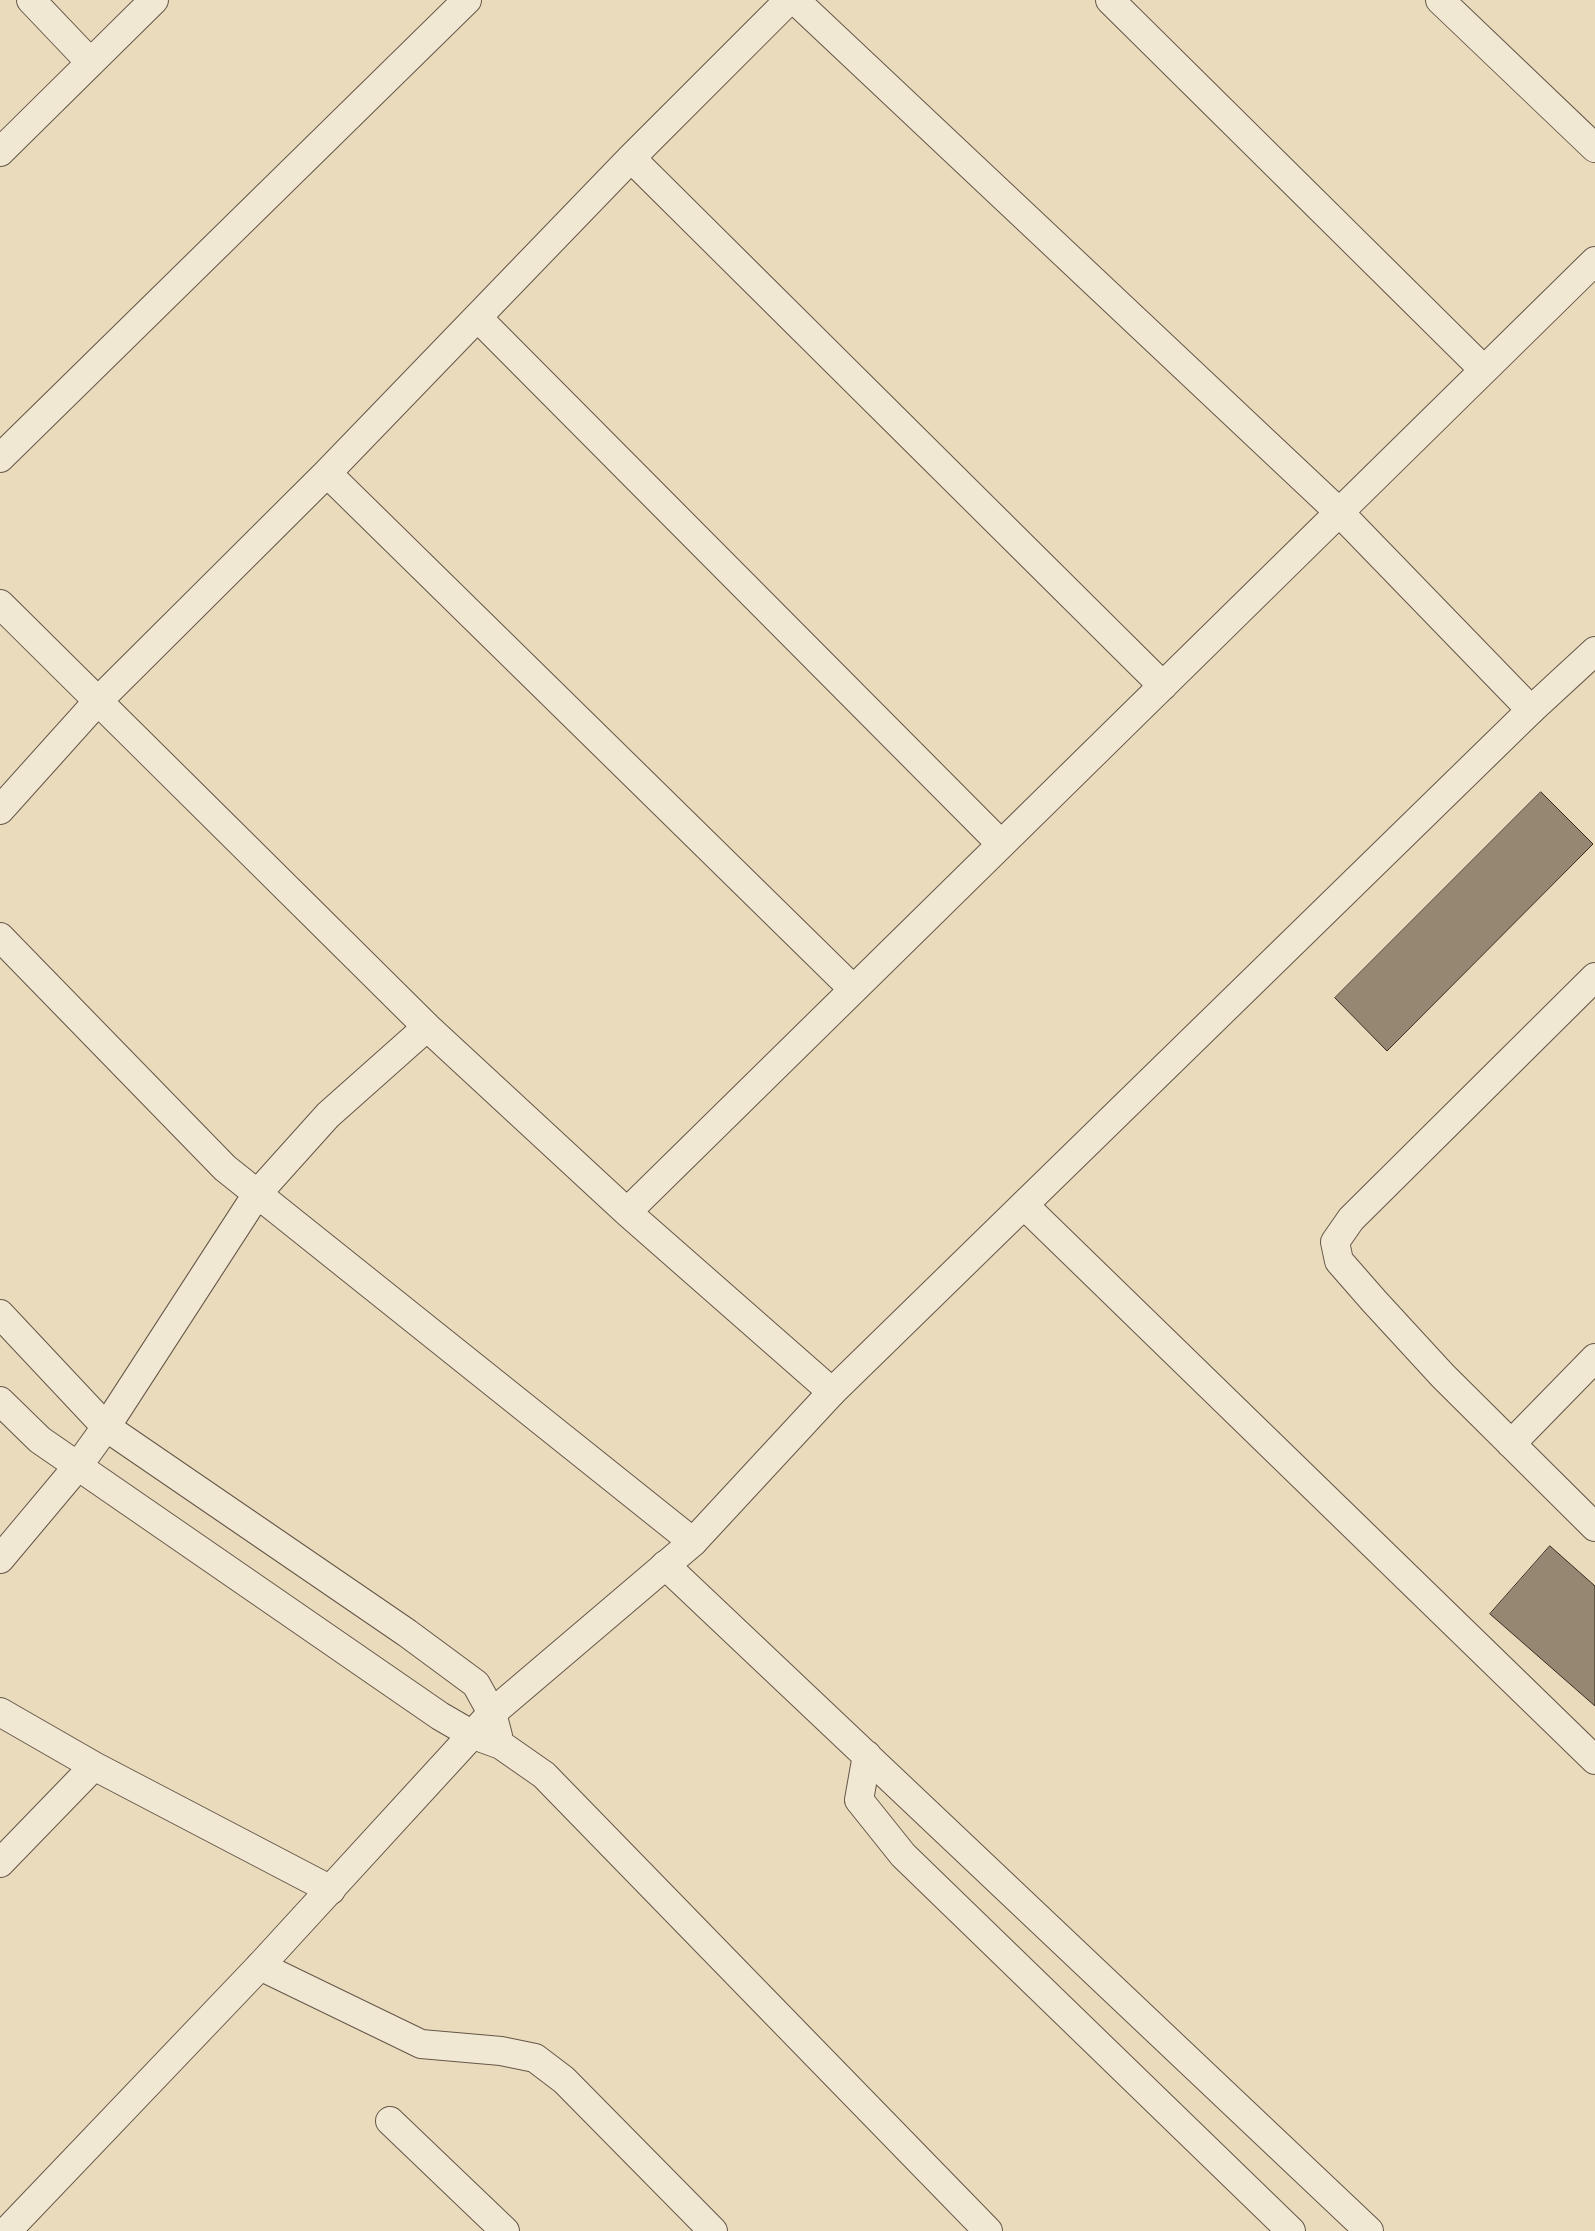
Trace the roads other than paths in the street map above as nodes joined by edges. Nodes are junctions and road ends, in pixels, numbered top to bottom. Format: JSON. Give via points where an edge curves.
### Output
{"nodes":[{"id":1,"x":31,"y":0,"type":"edge"},
{"id":2,"x":154,"y":0,"type":"edge"},
{"id":3,"x":467,"y":0,"type":"edge"},
{"id":4,"x":789,"y":0,"type":"edge"},
{"id":5,"x":795,"y":0,"type":"edge"},
{"id":6,"x":1110,"y":0,"type":"edge"},
{"id":7,"x":1440,"y":0,"type":"edge"},
{"id":8,"x":90,"y":62,"type":"junction"},
{"id":9,"x":1595,"y":148,"type":"edge"},
{"id":10,"x":0,"y":152,"type":"edge"},
{"id":11,"x":631,"y":158,"type":"junction"},
{"id":12,"x":1595,"y":262,"type":"edge"},
{"id":13,"x":478,"y":318,"type":"junction"},
{"id":14,"x":1484,"y":370,"type":"junction"},
{"id":15,"x":0,"y":458,"type":"edge"},
{"id":16,"x":327,"y":473,"type":"junction"},
{"id":17,"x":1340,"y":513,"type":"junction"},
{"id":18,"x":0,"y":604,"type":"edge"},
{"id":19,"x":1595,"y":651,"type":"edge"},
{"id":20,"x":1162,"y":686,"type":"junction"},
{"id":21,"x":97,"y":702,"type":"junction"},
{"id":22,"x":1531,"y":710,"type":"junction"},
{"id":23,"x":0,"y":810,"type":"edge"},
{"id":24,"x":1001,"y":844,"type":"junction"},
{"id":25,"x":0,"y":937,"type":"edge"},
{"id":26,"x":1595,"y":977,"type":"edge"},
{"id":27,"x":853,"y":989,"type":"junction"},
{"id":28,"x":427,"y":1027,"type":"junction"},
{"id":29,"x":257,"y":1194,"type":"junction"},
{"id":30,"x":1024,"y":1205,"type":"junction"},
{"id":31,"x":627,"y":1212,"type":"junction"},
{"id":32,"x":0,"y":1314,"type":"edge"},
{"id":33,"x":1595,"y":1358,"type":"edge"},
{"id":34,"x":832,"y":1392,"type":"junction"},
{"id":35,"x":0,"y":1401,"type":"edge"},
{"id":36,"x":106,"y":1427,"type":"junction"},
{"id":37,"x":1511,"y":1444,"type":"junction"},
{"id":38,"x":78,"y":1466,"type":"junction"},
{"id":39,"x":1595,"y":1528,"type":"edge"},
{"id":40,"x":693,"y":1542,"type":"junction"},
{"id":41,"x":0,"y":1559,"type":"edge"},
{"id":42,"x":665,"y":1565,"type":"junction"},
{"id":43,"x":0,"y":1712,"type":"edge"},
{"id":44,"x":492,"y":1713,"type":"junction"},
{"id":45,"x":471,"y":1734,"type":"junction"},
{"id":46,"x":501,"y":1745,"type":"junction"},
{"id":47,"x":866,"y":1755,"type":"junction"},
{"id":48,"x":1595,"y":1760,"type":"edge"},
{"id":49,"x":94,"y":1766,"type":"junction"},
{"id":50,"x":0,"y":1863,"type":"edge"},
{"id":51,"x":332,"y":1890,"type":"junction"},
{"id":52,"x":260,"y":1966,"type":"junction"},
{"id":53,"x":390,"y":2121,"type":"dead end"},
{"id":54,"x":7,"y":2231,"type":"edge"},
{"id":55,"x":505,"y":2231,"type":"edge"},
{"id":56,"x":713,"y":2231,"type":"edge"},
{"id":57,"x":988,"y":2231,"type":"edge"},
{"id":58,"x":1291,"y":2231,"type":"edge"},
{"id":59,"x":1368,"y":2231,"type":"edge"}],
"edges":[{"from":1,"to":8,"type":"street"},
{"from":2,"to":8,"type":"street"},
{"from":3,"to":15,"type":"street"},
{"from":4,"to":11,"type":"street"},
{"from":5,"to":17,"type":"street"},
{"from":6,"to":14,"type":"street"},
{"from":7,"to":9,"type":"street"},
{"from":8,"to":10,"type":"street"},
{"from":11,"to":13,"type":"street"},
{"from":11,"to":20,"type":"street"},
{"from":12,"to":14,"type":"street"},
{"from":13,"to":16,"type":"street"},
{"from":13,"to":24,"type":"street"},
{"from":14,"to":17,"type":"street"},
{"from":16,"to":21,"type":"street"},
{"from":16,"to":27,"type":"street"},
{"from":17,"to":20,"type":"street"},
{"from":17,"to":22,"type":"street"},
{"from":18,"to":21,"type":"street"},
{"from":19,"to":22,"type":"street"},
{"from":20,"to":24,"type":"street"},
{"from":21,"to":23,"type":"street"},
{"from":21,"to":28,"type":"street"},
{"from":22,"to":30,"type":"street"},
{"from":24,"to":27,"type":"street"},
{"from":25,"to":29,"type":"street","via":[[225,1168]]},
{"from":26,"to":37,"type":"street","via":[[1351,1219],[1335,1242],[1338,1261],[1443,1376]]},
{"from":27,"to":31,"type":"street"},
{"from":28,"to":29,"type":"street","via":[[328,1114]]},
{"from":28,"to":31,"type":"street"},
{"from":29,"to":36,"type":"street"},
{"from":29,"to":40,"type":"street"},
{"from":30,"to":34,"type":"street"},
{"from":30,"to":48,"type":"street"},
{"from":31,"to":34,"type":"street"},
{"from":32,"to":36,"type":"street"},
{"from":33,"to":37,"type":"street"},
{"from":34,"to":40,"type":"street"},
{"from":35,"to":38,"type":"street","via":[[40,1440]]},
{"from":36,"to":38,"type":"street"},
{"from":36,"to":44,"type":"street","via":[[407,1633],[476,1684]]},
{"from":37,"to":39,"type":"street"},
{"from":38,"to":41,"type":"street"},
{"from":38,"to":45,"type":"street","via":[[440,1716]]},
{"from":40,"to":42,"type":"street"},
{"from":42,"to":44,"type":"street"},
{"from":42,"to":47,"type":"street"},
{"from":43,"to":49,"type":"street"},
{"from":44,"to":45,"type":"street"},
{"from":44,"to":46,"type":"street"},
{"from":45,"to":46,"type":"street"},
{"from":45,"to":51,"type":"street"},
{"from":46,"to":57,"type":"street","via":[[544,1775]]},
{"from":47,"to":58,"type":"street","via":[[859,1800],[903,1855]]},
{"from":47,"to":59,"type":"street"},
{"from":49,"to":50,"type":"street"},
{"from":49,"to":51,"type":"street"},
{"from":51,"to":52,"type":"street"},
{"from":52,"to":54,"type":"street"},
{"from":52,"to":56,"type":"street","via":[[421,2044],[501,2051],[535,2058],[564,2080]]},
{"from":53,"to":55,"type":"street"}]}
